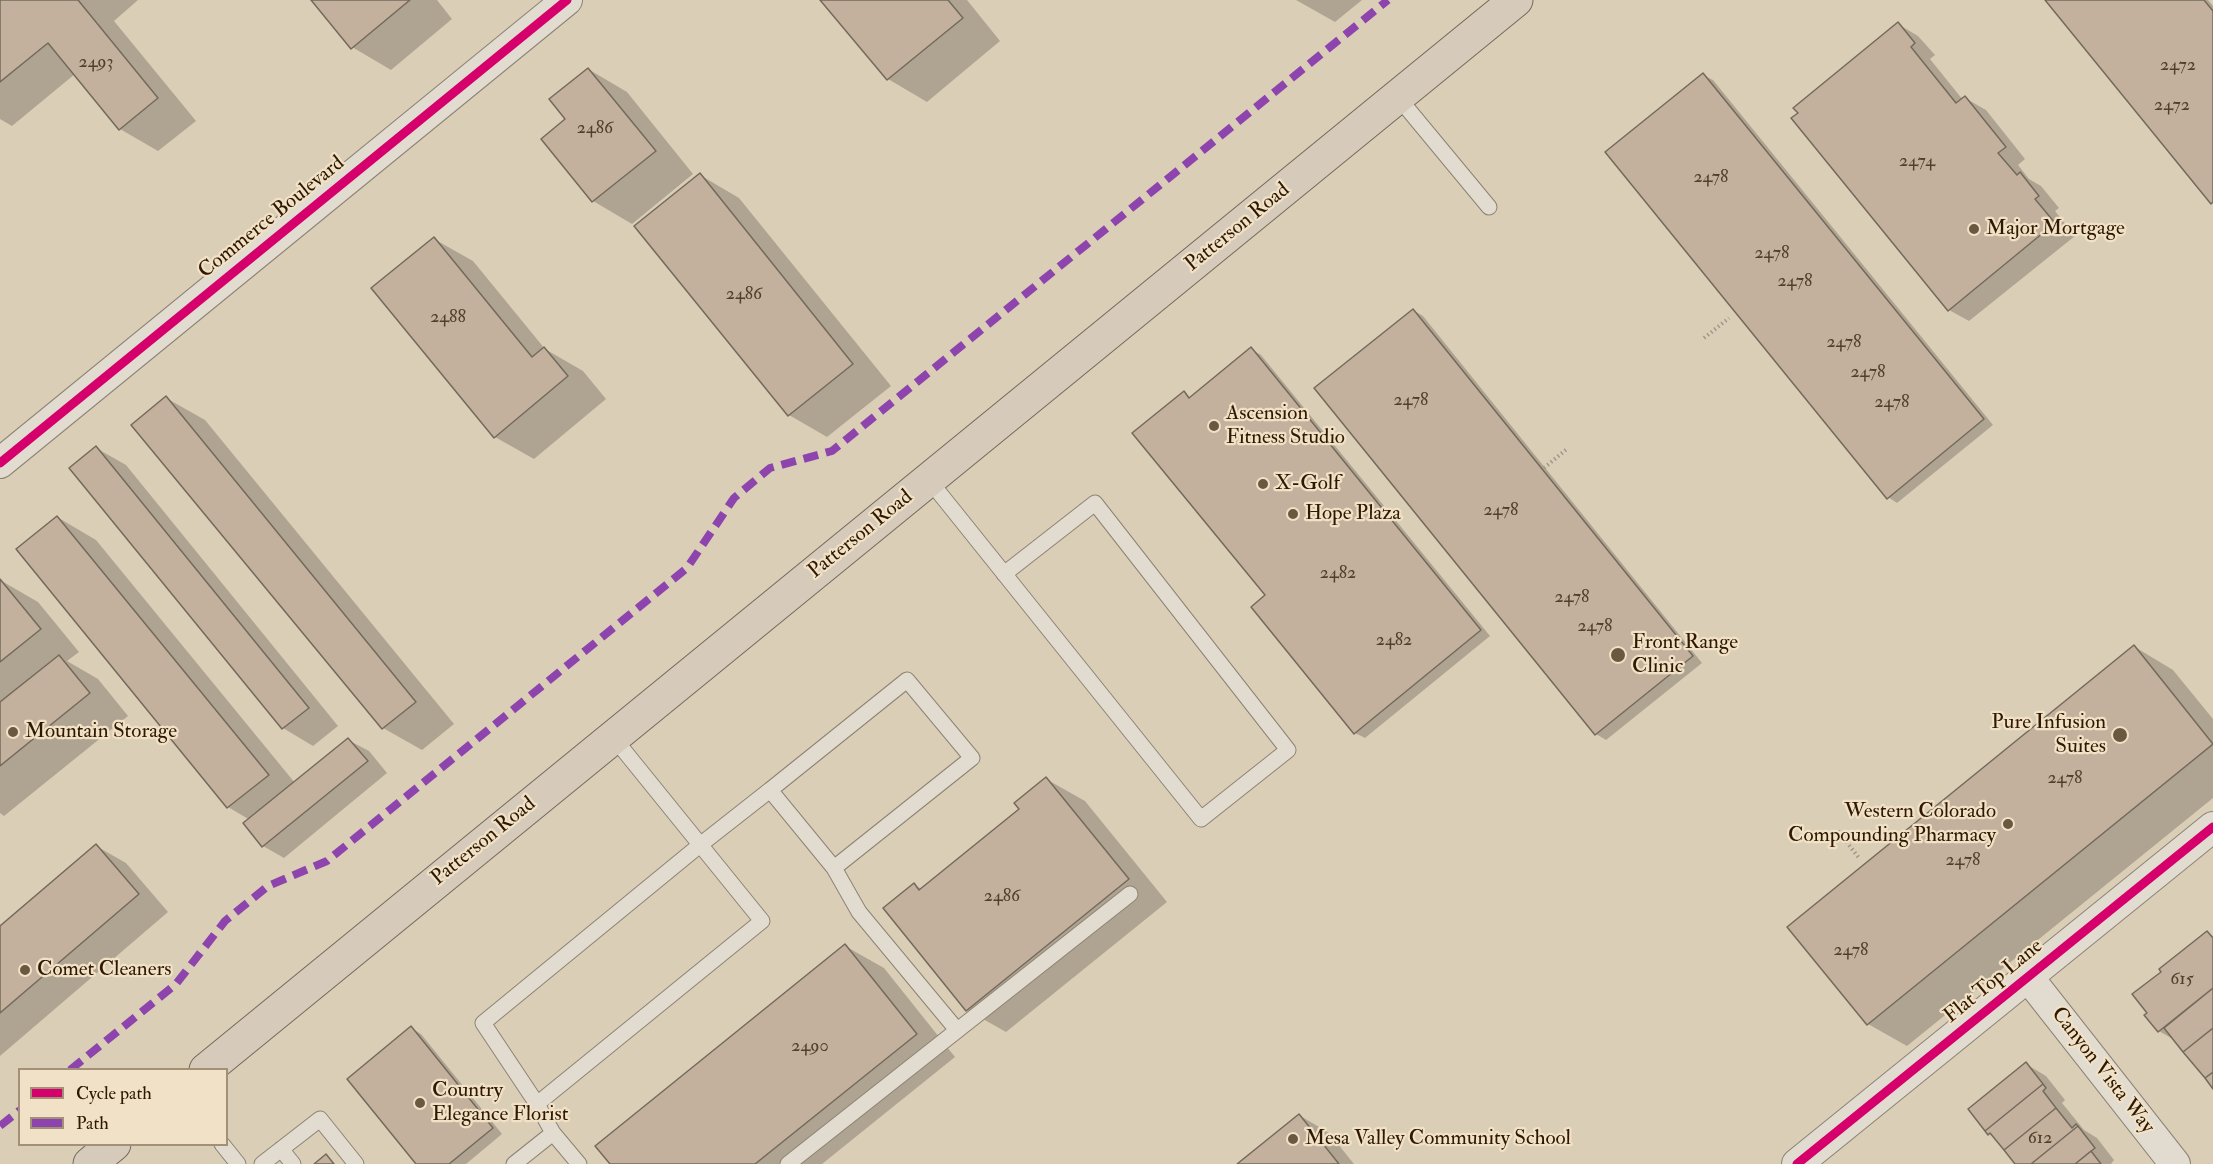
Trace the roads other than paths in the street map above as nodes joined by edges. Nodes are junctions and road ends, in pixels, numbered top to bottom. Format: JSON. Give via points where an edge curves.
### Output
{"nodes":[{"id":1,"x":567,"y":0,"type":"edge"},
{"id":2,"x":1516,"y":0,"type":"edge"},
{"id":3,"x":1397,"y":96,"type":"junction"},
{"id":4,"x":1489,"y":207,"type":"dead end"},
{"id":5,"x":0,"y":463,"type":"edge"},
{"id":6,"x":929,"y":480,"type":"junction"},
{"id":7,"x":1004,"y":574,"type":"junction"},
{"id":8,"x":613,"y":737,"type":"junction"},
{"id":9,"x":771,"y":790,"type":"junction"},
{"id":10,"x":2213,"y":827,"type":"edge"},
{"id":11,"x":700,"y":845,"type":"junction"},
{"id":12,"x":834,"y":868,"type":"junction"},
{"id":13,"x":1130,"y":894,"type":"dead end"},
{"id":14,"x":2028,"y":977,"type":"junction"},
{"id":15,"x":957,"y":1030,"type":"junction"},
{"id":16,"x":208,"y":1068,"type":"edge"},
{"id":17,"x":537,"y":1104,"type":"junction"},
{"id":18,"x":553,"y":1132,"type":"junction"},
{"id":19,"x":112,"y":1146,"type":"edge"},
{"id":20,"x":224,"y":1146,"type":"edge"},
{"id":21,"x":281,"y":1149,"type":"junction"},
{"id":22,"x":90,"y":1164,"type":"edge"},
{"id":23,"x":238,"y":1164,"type":"edge"},
{"id":24,"x":262,"y":1164,"type":"edge"},
{"id":25,"x":293,"y":1164,"type":"edge"},
{"id":26,"x":356,"y":1164,"type":"edge"},
{"id":27,"x":514,"y":1164,"type":"edge"},
{"id":28,"x":579,"y":1164,"type":"edge"},
{"id":29,"x":788,"y":1164,"type":"edge"},
{"id":30,"x":1797,"y":1164,"type":"edge"},
{"id":31,"x":2175,"y":1164,"type":"edge"}],
"edges":[{"from":1,"to":5,"type":"street","name":"Commerce Boulevard"},
{"from":2,"to":3,"type":"main road","name":"Patterson Road"},
{"from":3,"to":4,"type":"lane"},
{"from":3,"to":6,"type":"main road","name":"Patterson Road"},
{"from":6,"to":7,"type":"lane"},
{"from":6,"to":8,"type":"main road","name":"Patterson Road"},
{"from":7,"to":7,"type":"lane","via":[[1201,819],[1288,750],[1095,503]]},
{"from":8,"to":11,"type":"lane"},
{"from":8,"to":16,"type":"main road","name":"Patterson Road"},
{"from":9,"to":11,"type":"lane"},
{"from":9,"to":12,"type":"lane"},
{"from":9,"to":12,"type":"lane","via":[[907,680],[972,758]]},
{"from":10,"to":14,"type":"street","name":"Flat Top Lane"},
{"from":11,"to":17,"type":"lane","via":[[483,1023]]},
{"from":11,"to":17,"type":"lane","via":[[762,921]]},
{"from":12,"to":15,"type":"lane","via":[[859,912]]},
{"from":13,"to":15,"type":"lane"},
{"from":14,"to":30,"type":"street","name":"Flat Top Lane"},
{"from":14,"to":31,"type":"street","name":"Canyon Vista Way"},
{"from":15,"to":29,"type":"lane"},
{"from":17,"to":18,"type":"lane"},
{"from":18,"to":27,"type":"lane"},
{"from":18,"to":28,"type":"lane"},
{"from":19,"to":22,"type":"main road"},
{"from":20,"to":23,"type":"lane"},
{"from":21,"to":24,"type":"lane"},
{"from":21,"to":25,"type":"lane"},
{"from":21,"to":26,"type":"lane","via":[[320,1119]]}]}
